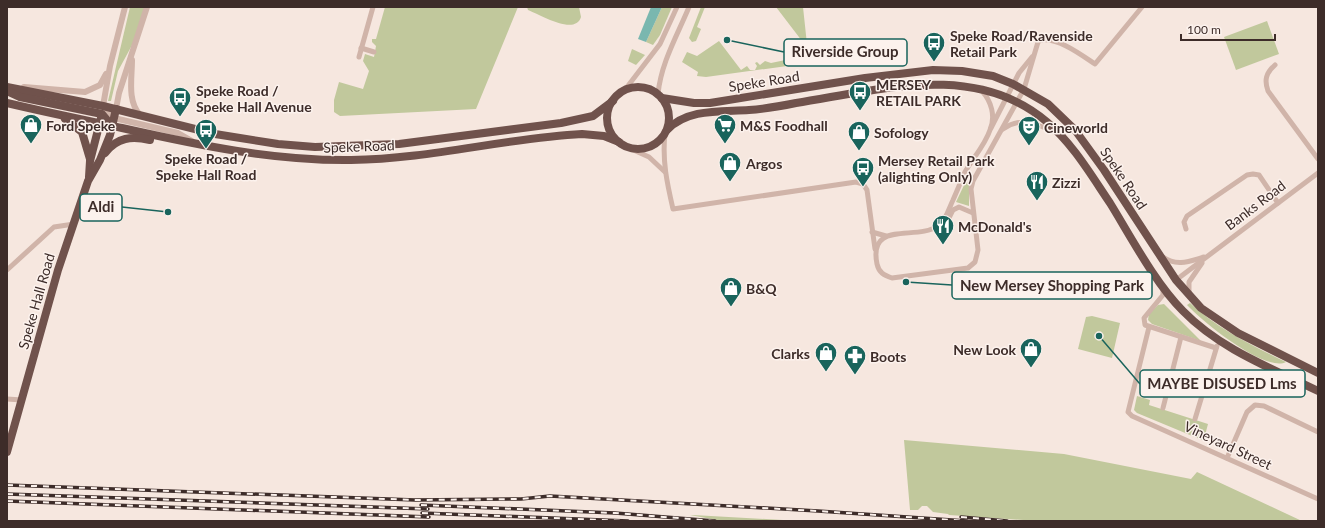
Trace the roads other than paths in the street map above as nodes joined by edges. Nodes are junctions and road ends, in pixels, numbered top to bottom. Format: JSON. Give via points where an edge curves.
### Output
{"nodes":[{"id":1,"x":125,"y":7,"type":"edge"},
{"id":2,"x":147,"y":7,"type":"edge"},
{"id":3,"x":373,"y":7,"type":"edge"},
{"id":4,"x":677,"y":7,"type":"edge"},
{"id":5,"x":689,"y":7,"type":"edge"},
{"id":6,"x":1142,"y":7,"type":"edge"},
{"id":7,"x":361,"y":48,"type":"junction"},
{"id":8,"x":132,"y":52,"type":"junction"},
{"id":9,"x":374,"y":52,"type":"dead end"},
{"id":10,"x":1034,"y":55,"type":"junction"},
{"id":11,"x":359,"y":57,"type":"dead end"},
{"id":12,"x":1275,"y":65,"type":"dead end"},
{"id":13,"x":110,"y":66,"type":"junction"},
{"id":14,"x":1019,"y":73,"type":"junction"},
{"id":15,"x":1001,"y":79,"type":"junction"},
{"id":16,"x":1013,"y":84,"type":"junction"},
{"id":17,"x":7,"y":86,"type":"edge"},
{"id":18,"x":980,"y":89,"type":"junction"},
{"id":19,"x":1024,"y":89,"type":"junction"},
{"id":20,"x":7,"y":91,"type":"edge"},
{"id":21,"x":624,"y":91,"type":"junction"},
{"id":22,"x":660,"y":96,"type":"junction"},
{"id":23,"x":1007,"y":98,"type":"junction"},
{"id":24,"x":613,"y":101,"type":"junction"},
{"id":25,"x":7,"y":103,"type":"edge"},
{"id":26,"x":1017,"y":103,"type":"junction"},
{"id":27,"x":116,"y":109,"type":"junction"},
{"id":28,"x":103,"y":110,"type":"junction"},
{"id":29,"x":57,"y":115,"type":"junction"},
{"id":30,"x":140,"y":115,"type":"junction"},
{"id":31,"x":113,"y":122,"type":"junction"},
{"id":32,"x":100,"y":124,"type":"junction"},
{"id":33,"x":991,"y":130,"type":"junction"},
{"id":34,"x":1000,"y":131,"type":"junction"},
{"id":35,"x":666,"y":132,"type":"junction"},
{"id":36,"x":1059,"y":134,"type":"junction"},
{"id":37,"x":619,"y":142,"type":"junction"},
{"id":38,"x":394,"y":145,"type":"junction"},
{"id":39,"x":200,"y":146,"type":"junction"},
{"id":40,"x":629,"y":148,"type":"junction"},
{"id":41,"x":395,"y":158,"type":"junction"},
{"id":42,"x":1318,"y":159,"type":"edge"},
{"id":43,"x":100,"y":160,"type":"junction"},
{"id":44,"x":90,"y":161,"type":"junction"},
{"id":45,"x":665,"y":172,"type":"junction"},
{"id":46,"x":1318,"y":173,"type":"edge"},
{"id":47,"x":88,"y":181,"type":"junction"},
{"id":48,"x":1278,"y":203,"type":"junction"},
{"id":49,"x":973,"y":213,"type":"junction"},
{"id":50,"x":944,"y":219,"type":"junction"},
{"id":51,"x":74,"y":224,"type":"junction"},
{"id":52,"x":1186,"y":229,"type":"dead end"},
{"id":53,"x":872,"y":232,"type":"junction"},
{"id":54,"x":886,"y":236,"type":"junction"},
{"id":55,"x":876,"y":254,"type":"junction"},
{"id":56,"x":1159,"y":254,"type":"junction"},
{"id":57,"x":1207,"y":256,"type":"junction"},
{"id":58,"x":7,"y":270,"type":"edge"},
{"id":59,"x":1176,"y":280,"type":"junction"},
{"id":60,"x":1163,"y":287,"type":"junction"},
{"id":61,"x":1189,"y":294,"type":"junction"},
{"id":62,"x":1149,"y":327,"type":"junction"},
{"id":63,"x":1182,"y":337,"type":"junction"},
{"id":64,"x":1217,"y":345,"type":"junction"},
{"id":65,"x":1318,"y":373,"type":"edge"},
{"id":66,"x":1318,"y":391,"type":"edge"},
{"id":67,"x":7,"y":399,"type":"edge"},
{"id":68,"x":22,"y":400,"type":"junction"},
{"id":69,"x":1163,"y":408,"type":"dead end"},
{"id":70,"x":1195,"y":418,"type":"dead end"},
{"id":71,"x":1318,"y":432,"type":"edge"},
{"id":72,"x":7,"y":452,"type":"edge"},
{"id":73,"x":1227,"y":458,"type":"junction"},
{"id":74,"x":1318,"y":499,"type":"edge"}],
"edges":[{"from":1,"to":13,"type":"street"},
{"from":2,"to":8,"type":"street"},
{"from":3,"to":7,"type":"street"},
{"from":4,"to":21,"type":"street","via":[[660,44]]},
{"from":5,"to":22,"type":"street","via":[[675,43],[665,60],[660,78]]},
{"from":6,"to":10,"type":"street","via":[[1095,64],[1072,50],[1045,40],[1038,42]]},
{"from":7,"to":9,"type":"street"},
{"from":7,"to":11,"type":"street"},
{"from":8,"to":27,"type":"street"},
{"from":8,"to":30,"type":"street","via":[[132,101]]},
{"from":10,"to":14,"type":"street"},
{"from":10,"to":19,"type":"street"},
{"from":12,"to":42,"type":"street","via":[[1266,77],[1268,91]]},
{"from":13,"to":17,"type":"street","via":[[100,85],[86,92]]},
{"from":13,"to":28,"type":"street"},
{"from":14,"to":15,"type":"street","via":[[1010,79]]},
{"from":14,"to":16,"type":"street"},
{"from":15,"to":16,"type":"highway","name":"Speke Road"},
{"from":15,"to":22,"type":"highway","name":"Speke Road","via":[[962,71],[933,70],[865,78],[710,103],[694,103]]},
{"from":16,"to":19,"type":"highway","name":"Speke Road"},
{"from":16,"to":23,"type":"street"},
{"from":17,"to":28,"type":"highway"},
{"from":18,"to":23,"type":"highway","name":"Speke Road"},
{"from":18,"to":33,"type":"street","via":[[992,106]]},
{"from":18,"to":35,"type":"highway","name":"Speke Road","via":[[943,84],[914,84],[768,108],[701,114],[680,119]]},
{"from":19,"to":26,"type":"street"},
{"from":19,"to":56,"type":"highway","name":"Speke Road","via":[[1048,104],[1075,130]]},
{"from":20,"to":28,"type":"highway","via":[[20,97]]},
{"from":21,"to":22,"type":"highway","via":[[641,87]]},
{"from":21,"to":24,"type":"highway"},
{"from":22,"to":35,"type":"highway","via":[[669,113]]},
{"from":23,"to":26,"type":"highway","name":"Speke Road"},
{"from":23,"to":33,"type":"street"},
{"from":24,"to":37,"type":"highway","via":[[607,118],[609,127]]},
{"from":24,"to":38,"type":"highway","name":"Speke Road","via":[[592,116],[576,121]]},
{"from":25,"to":29,"type":"highway","name":"Speke Road"},
{"from":26,"to":34,"type":"street"},
{"from":26,"to":36,"type":"highway","name":"Speke Road","via":[[1047,121]]},
{"from":27,"to":28,"type":"highway","name":"Speke Road"},
{"from":27,"to":30,"type":"highway","name":"Speke Road"},
{"from":27,"to":31,"type":"highway","name":"Speke Hall Road"},
{"from":28,"to":31,"type":"highway"},
{"from":28,"to":32,"type":"highway","name":"Speke Hall Road"},
{"from":29,"to":32,"type":"highway","name":"Speke Road"},
{"from":29,"to":44,"type":"highway","via":[[68,120],[82,132]]},
{"from":30,"to":38,"type":"highway","name":"Speke Road","via":[[215,134],[278,144],[342,147]]},
{"from":31,"to":32,"type":"highway","name":"Speke Road"},
{"from":31,"to":39,"type":"highway","name":"Speke Road"},
{"from":31,"to":43,"type":"highway","name":"Speke Hall Road"},
{"from":32,"to":44,"type":"highway","name":"Speke Hall Road"},
{"from":33,"to":50,"type":"street","via":[[965,172]]},
{"from":34,"to":36,"type":"street","via":[[1011,123],[1022,122]]},
{"from":34,"to":49,"type":"street","via":[[972,181]]},
{"from":35,"to":40,"type":"highway","via":[[659,142],[650,147]]},
{"from":35,"to":45,"type":"street"},
{"from":36,"to":60,"type":"highway","name":"Speke Road","via":[[1073,148],[1093,177]]},
{"from":37,"to":40,"type":"highway"},
{"from":37,"to":41,"type":"highway","name":"Speke Road","via":[[604,136],[574,134]]},
{"from":38,"to":41,"type":"highway"},
{"from":39,"to":41,"type":"highway","name":"Speke Road","via":[[302,159]]},
{"from":39,"to":43,"type":"highway","via":[[126,138],[112,145]]},
{"from":40,"to":45,"type":"street","via":[[649,157]]},
{"from":43,"to":47,"type":"highway","name":"Speke Hall Road"},
{"from":44,"to":47,"type":"highway","name":"Speke Hall Road"},
{"from":45,"to":53,"type":"street","via":[[673,209],[856,182],[863,184],[867,190]]},
{"from":46,"to":48,"type":"street","name":"Banks Road"},
{"from":47,"to":51,"type":"highway","name":"Speke Hall Road"},
{"from":48,"to":52,"type":"street","via":[[1259,175],[1247,175],[1188,216],[1184,222]]},
{"from":48,"to":57,"type":"street","name":"Banks Road"},
{"from":49,"to":50,"type":"street","via":[[959,207],[953,210],[949,218]]},
{"from":49,"to":55,"type":"street","via":[[978,250],[975,262],[968,268],[892,278],[884,276],[880,271]]},
{"from":50,"to":54,"type":"street","via":[[938,226],[929,230]]},
{"from":51,"to":58,"type":"street","via":[[54,227]]},
{"from":51,"to":68,"type":"highway","name":"Speke Hall Road","via":[[58,270]]},
{"from":53,"to":54,"type":"street"},
{"from":53,"to":55,"type":"street"},
{"from":54,"to":55,"type":"street","via":[[877,245]]},
{"from":56,"to":57,"type":"street","name":"Banks Road","via":[[1182,264]]},
{"from":56,"to":59,"type":"highway","name":"Speke Road"},
{"from":57,"to":59,"type":"street","name":"Banks Road"},
{"from":57,"to":61,"type":"street","name":"Banks Road","via":[[1189,282]]},
{"from":59,"to":60,"type":"highway"},
{"from":59,"to":61,"type":"highway","name":"Speke Road"},
{"from":60,"to":62,"type":"street","via":[[1163,295],[1144,318],[1145,325]]},
{"from":60,"to":64,"type":"highway","name":"Speke Road"},
{"from":61,"to":65,"type":"highway","name":"Speke Road","via":[[1201,308],[1238,333]]},
{"from":62,"to":63,"type":"street","name":"Speke Road"},
{"from":62,"to":73,"type":"street","name":"Vineyard Street","via":[[1128,412]]},
{"from":63,"to":64,"type":"street","name":"Speke Road"},
{"from":63,"to":69,"type":"street"},
{"from":64,"to":66,"type":"highway","name":"Speke Road"},
{"from":64,"to":70,"type":"street"},
{"from":67,"to":68,"type":"street"},
{"from":68,"to":72,"type":"highway","name":"Speke Hall Road"},
{"from":71,"to":73,"type":"street","via":[[1264,406],[1255,405],[1247,412]]},
{"from":73,"to":74,"type":"street","name":"Vineyard Street"}]}
